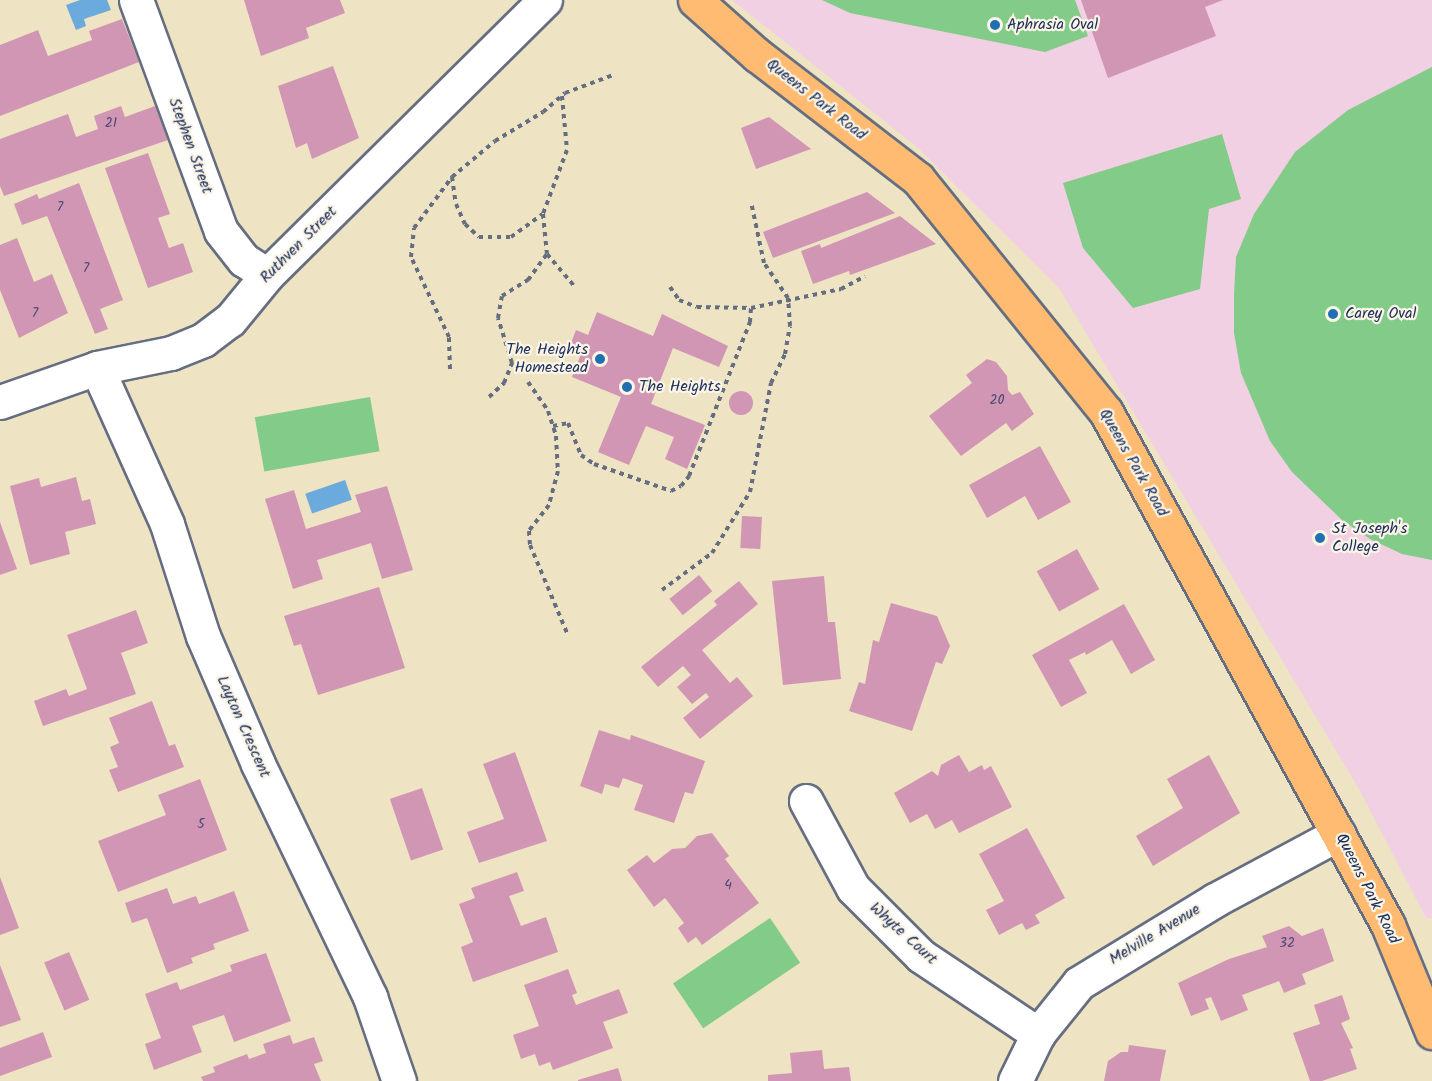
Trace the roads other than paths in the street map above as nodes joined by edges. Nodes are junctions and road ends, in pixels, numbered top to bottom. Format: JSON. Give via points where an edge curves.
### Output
{"nodes":[{"id":1,"x":136,"y":0,"type":"edge"},
{"id":2,"x":545,"y":0,"type":"edge"},
{"id":3,"x":695,"y":0,"type":"edge"},
{"id":4,"x":267,"y":275,"type":"junction"},
{"id":5,"x":97,"y":368,"type":"junction"},
{"id":6,"x":0,"y":402,"type":"edge"},
{"id":7,"x":806,"y":801,"type":"dead end"},
{"id":8,"x":1338,"y":834,"type":"junction"},
{"id":9,"x":1432,"y":1032,"type":"edge"},
{"id":10,"x":1038,"y":1034,"type":"junction"},
{"id":11,"x":399,"y":1081,"type":"edge"},
{"id":12,"x":1015,"y":1081,"type":"edge"}],
"edges":[{"from":1,"to":4,"type":"street","name":"Stephen Street","via":[[221,231],[244,260]]},
{"from":2,"to":4,"type":"street","name":"Ruthven Street"},
{"from":3,"to":8,"type":"main road","name":"Queens Park Road","via":[[758,55],[918,179],[1106,412]]},
{"from":4,"to":5,"type":"street","name":"Ruthven Street","via":[[230,320],[203,340],[171,353]]},
{"from":5,"to":6,"type":"street","name":"Ruthven Street"},
{"from":5,"to":11,"type":"street","name":"Layton Crescent","via":[[167,524],[208,647],[258,764],[370,997]]},
{"from":7,"to":10,"type":"street","name":"Whyte Court","via":[[853,888],[921,956]]},
{"from":8,"to":9,"type":"main road","name":"Queens Park Road","via":[[1388,925]]},
{"from":8,"to":10,"type":"street","name":"Melville Avenue","via":[[1112,960],[1079,983]]},
{"from":10,"to":12,"type":"street","name":"Melville Avenue"}]}
